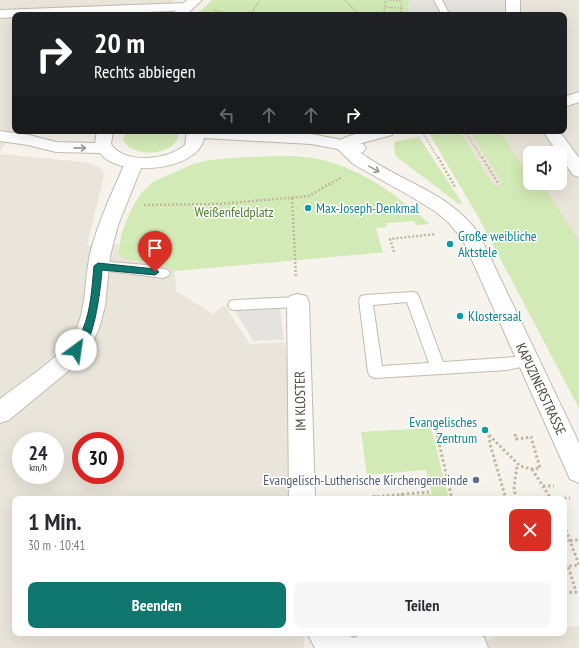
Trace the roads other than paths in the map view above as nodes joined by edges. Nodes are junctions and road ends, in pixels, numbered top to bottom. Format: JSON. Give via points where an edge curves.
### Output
{"nodes":[{"id":1,"x":438,"y":0,"type":"edge"},
{"id":2,"x":512,"y":0,"type":"edge"},
{"id":3,"x":186,"y":7,"type":"edge"},
{"id":4,"x":53,"y":12,"type":"edge"},
{"id":5,"x":444,"y":12,"type":"edge"},
{"id":6,"x":513,"y":12,"type":"edge"},
{"id":7,"x":0,"y":14,"type":"edge"},
{"id":8,"x":12,"y":14,"type":"edge"},
{"id":9,"x":374,"y":134,"type":"edge"},
{"id":10,"x":553,"y":134,"type":"edge"},
{"id":11,"x":0,"y":136,"type":"edge"},
{"id":12,"x":104,"y":137,"type":"edge"},
{"id":13,"x":194,"y":138,"type":"edge"},
{"id":14,"x":344,"y":145,"type":"junction"},
{"id":15,"x":134,"y":163,"type":"junction"},
{"id":16,"x":579,"y":171,"type":"edge"},
{"id":17,"x":98,"y":266,"type":"junction"},
{"id":18,"x":163,"y":273,"type":"dead end"},
{"id":19,"x":298,"y":302,"type":"joint"},
{"id":20,"x":235,"y":305,"type":"dead end"},
{"id":21,"x":516,"y":363,"type":"dead end"},
{"id":22,"x":438,"y":368,"type":"junction"},
{"id":23,"x":0,"y":413,"type":"edge"},
{"id":24,"x":579,"y":471,"type":"edge"},
{"id":25,"x":302,"y":496,"type":"edge"},
{"id":26,"x":324,"y":636,"type":"edge"},
{"id":27,"x":342,"y":648,"type":"edge"},
{"id":28,"x":365,"y":648,"type":"edge"},
{"id":29,"x":473,"y":648,"type":"edge"}],
"edges":[{"from":1,"to":5,"type":"lane"},
{"from":2,"to":6,"type":"street"},
{"from":3,"to":4,"type":"street"},
{"from":7,"to":8,"type":"street"},
{"from":9,"to":14,"type":"street"},
{"from":10,"to":16,"type":"street"},
{"from":11,"to":12,"type":"street","via":[[56,147],[80,148]]},
{"from":12,"to":15,"type":"street","via":[[116,158]]},
{"from":13,"to":14,"type":"street","via":[[245,144],[273,138],[311,139]]},
{"from":13,"to":15,"type":"street","via":[[184,154],[167,160]]},
{"from":14,"to":24,"type":"street","name":"KAPUZINERSTRASSE","via":[[358,160],[421,194],[457,220],[469,233]]},
{"from":15,"to":17,"type":"street","via":[[106,233]]},
{"from":17,"to":18,"type":"lane"},
{"from":17,"to":23,"type":"street","via":[[94,306],[81,344],[70,357]]},
{"from":19,"to":20,"type":"lane"},
{"from":19,"to":25,"type":"street","name":"IM KLOSTER"},
{"from":21,"to":22,"type":"lane"},
{"from":22,"to":22,"type":"lane","via":[[375,372],[366,300],[412,297]]},
{"from":26,"to":27,"type":"street","via":[[330,643]]},
{"from":28,"to":29,"type":"street","via":[[454,641]]}]}
